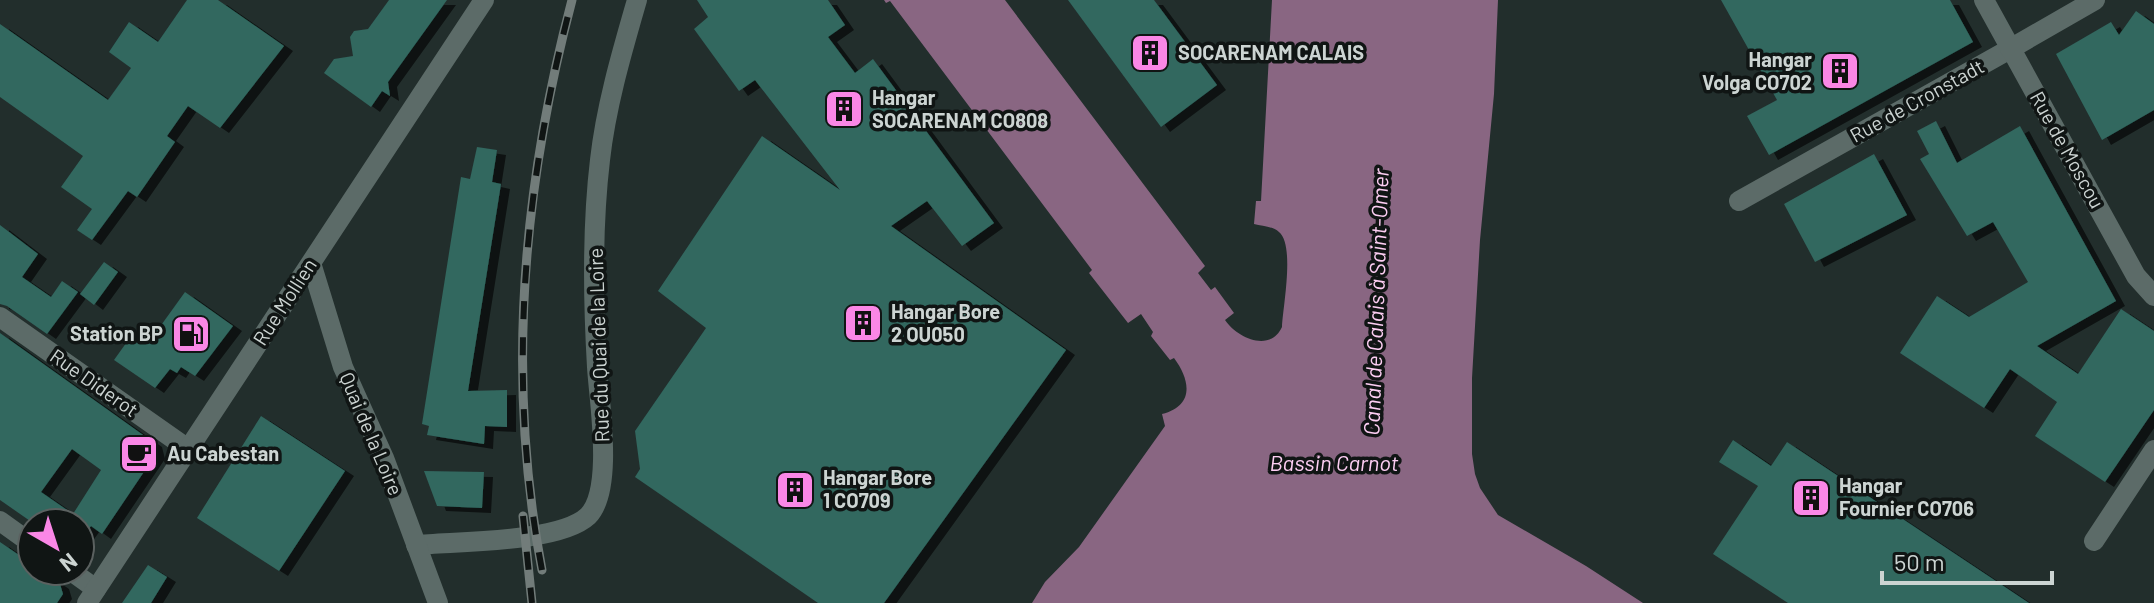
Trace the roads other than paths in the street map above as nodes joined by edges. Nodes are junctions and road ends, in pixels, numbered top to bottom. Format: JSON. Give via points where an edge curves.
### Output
{"nodes":[{"id":1,"x":484,"y":0,"type":"edge"},
{"id":2,"x":637,"y":0,"type":"edge"},
{"id":3,"x":1984,"y":0,"type":"edge"},
{"id":4,"x":2095,"y":0,"type":"edge"},
{"id":5,"x":2010,"y":49,"type":"junction"},
{"id":6,"x":1739,"y":201,"type":"dead end"},
{"id":7,"x":311,"y":263,"type":"junction"},
{"id":8,"x":2154,"y":296,"type":"edge"},
{"id":9,"x":0,"y":317,"type":"edge"},
{"id":10,"x":188,"y":449,"type":"junction"},
{"id":11,"x":2154,"y":450,"type":"edge"},
{"id":12,"x":2094,"y":541,"type":"dead end"},
{"id":13,"x":416,"y":545,"type":"junction"},
{"id":14,"x":92,"y":596,"type":"edge"},
{"id":15,"x":438,"y":603,"type":"edge"}],
"edges":[{"from":1,"to":7,"type":"street","name":"Rue Mollien"},
{"from":2,"to":13,"type":"street","name":"Rue du Quai de la Loire","via":[[600,159],[595,244],[602,477],[595,506],[583,519],[555,533]]},
{"from":3,"to":5,"type":"street","name":"Rue de Moscou"},
{"from":4,"to":5,"type":"street","name":"Rue de Cronstadt"},
{"from":5,"to":6,"type":"street","name":"Rue de Cronstadt"},
{"from":5,"to":8,"type":"street","name":"Rue de Moscou","via":[[2136,276]]},
{"from":7,"to":10,"type":"street","name":"Rue Mollien"},
{"from":7,"to":13,"type":"street","name":"Quai de la Loire","via":[[343,367]]},
{"from":9,"to":10,"type":"street","name":"Rue Diderot"},
{"from":10,"to":14,"type":"street","name":"Rue Mollien"},
{"from":11,"to":12,"type":"street"},
{"from":13,"to":15,"type":"street","name":"Quai de la Loire"}]}
